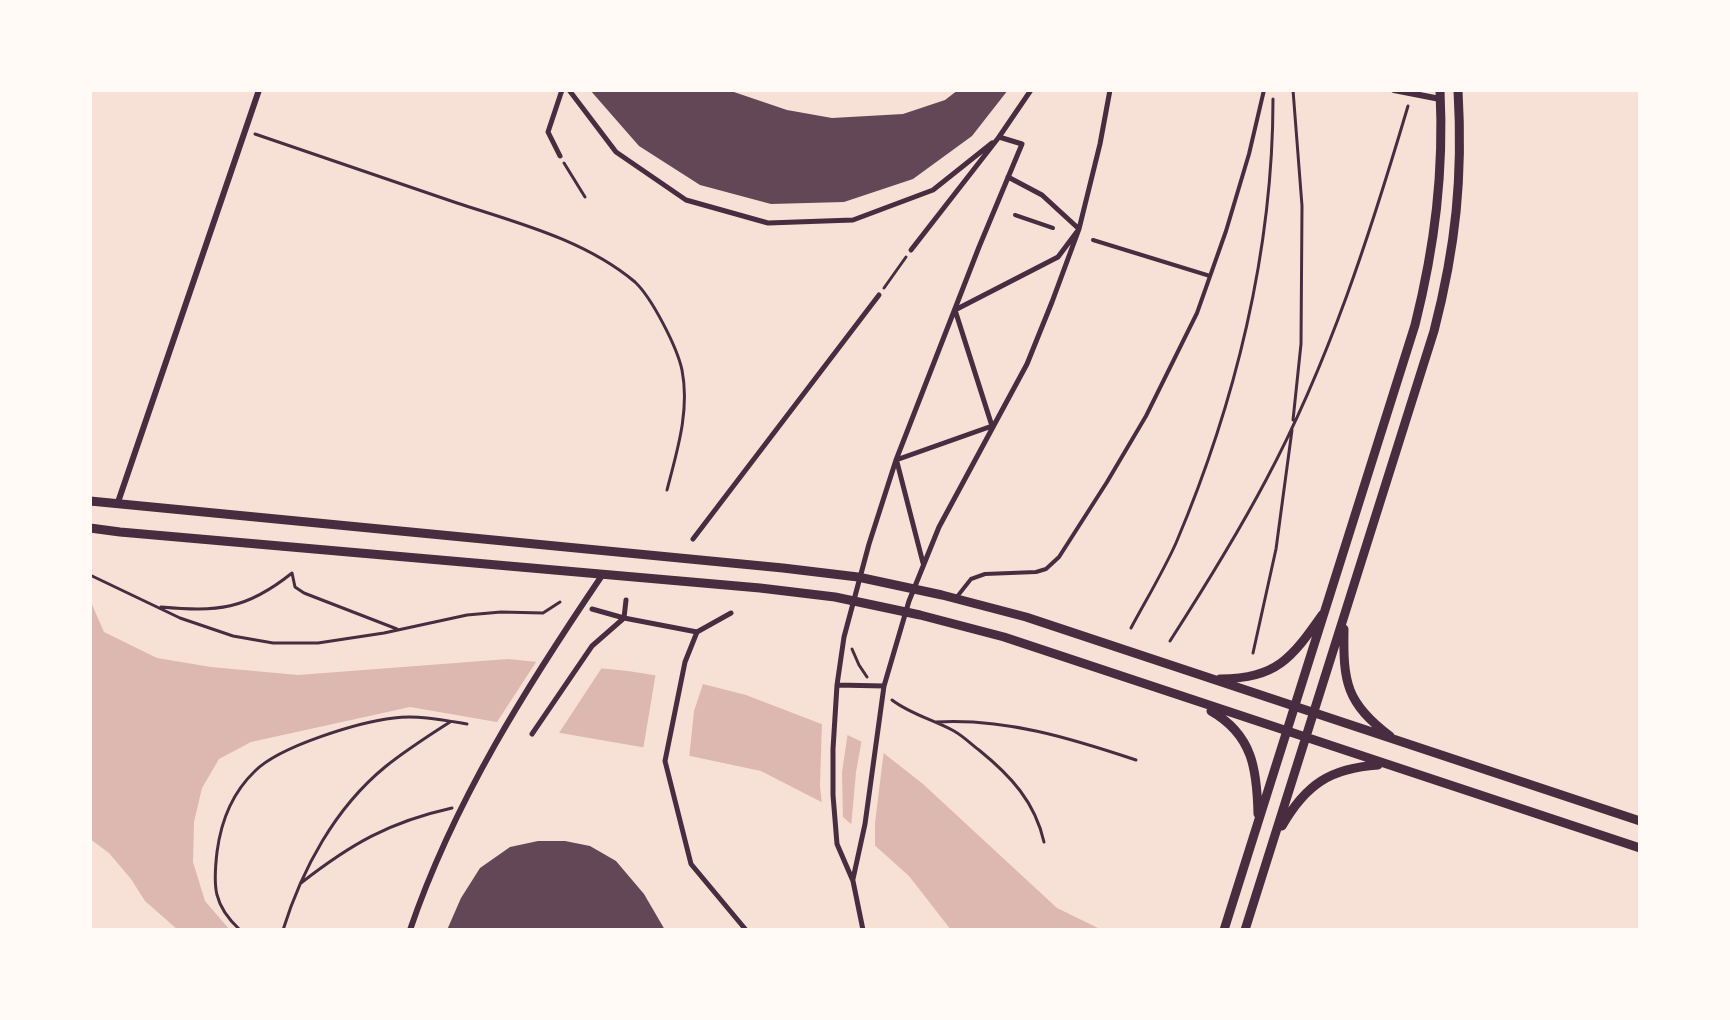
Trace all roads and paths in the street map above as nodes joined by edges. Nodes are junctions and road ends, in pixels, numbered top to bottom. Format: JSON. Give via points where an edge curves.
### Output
{"nodes":[{"id":1,"x":259,"y":90,"type":"edge"},
{"id":2,"x":562,"y":90,"type":"edge"},
{"id":3,"x":569,"y":90,"type":"edge"},
{"id":4,"x":1031,"y":90,"type":"edge"},
{"id":5,"x":1110,"y":90,"type":"edge"},
{"id":6,"x":1264,"y":90,"type":"edge"},
{"id":7,"x":1273,"y":90,"type":"edge"},
{"id":8,"x":1293,"y":90,"type":"edge"},
{"id":9,"x":1394,"y":90,"type":"edge"},
{"id":10,"x":1458,"y":90,"type":"edge"},
{"id":11,"x":1440,"y":95,"type":"edge"},
{"id":12,"x":1408,"y":106,"type":"dead end"},
{"id":13,"x":245,"y":131,"type":"junction"},
{"id":14,"x":999,"y":137,"type":"junction"},
{"id":15,"x":560,"y":156,"type":"joint"},
{"id":16,"x":1008,"y":177,"type":"junction"},
{"id":17,"x":585,"y":197,"type":"dead end"},
{"id":18,"x":1015,"y":215,"type":"dead end"},
{"id":19,"x":1053,"y":228,"type":"dead end"},
{"id":20,"x":1079,"y":229,"type":"junction"},
{"id":21,"x":1092,"y":240,"type":"dead end"},
{"id":22,"x":912,"y":250,"type":"joint"},
{"id":23,"x":1210,"y":276,"type":"junction"},
{"id":24,"x":879,"y":294,"type":"joint"},
{"id":25,"x":955,"y":310,"type":"junction"},
{"id":26,"x":992,"y":426,"type":"junction"},
{"id":27,"x":1293,"y":426,"type":"junction"},
{"id":28,"x":897,"y":460,"type":"junction"},
{"id":29,"x":667,"y":490,"type":"dead end"},
{"id":30,"x":90,"y":501,"type":"edge"},
{"id":31,"x":117,"y":505,"type":"junction"},
{"id":32,"x":90,"y":528,"type":"edge"},
{"id":33,"x":693,"y":539,"type":"dead end"},
{"id":34,"x":923,"y":565,"type":"junction"},
{"id":35,"x":603,"y":574,"type":"junction"},
{"id":36,"x":90,"y":575,"type":"edge"},
{"id":37,"x":956,"y":598,"type":"junction"},
{"id":38,"x":626,"y":600,"type":"dead end"},
{"id":39,"x":560,"y":602,"type":"dead end"},
{"id":40,"x":158,"y":607,"type":"junction"},
{"id":41,"x":1326,"y":608,"type":"junction"},
{"id":42,"x":592,"y":609,"type":"dead end"},
{"id":43,"x":731,"y":613,"type":"dead end"},
{"id":44,"x":1345,"y":616,"type":"junction"},
{"id":45,"x":624,"y":618,"type":"junction"},
{"id":46,"x":1131,"y":628,"type":"dead end"},
{"id":47,"x":399,"y":630,"type":"junction"},
{"id":48,"x":697,"y":632,"type":"junction"},
{"id":49,"x":1170,"y":641,"type":"dead end"},
{"id":50,"x":850,"y":644,"type":"dead end"},
{"id":51,"x":1253,"y":653,"type":"dead end"},
{"id":52,"x":869,"y":680,"type":"dead end"},
{"id":53,"x":1214,"y":680,"type":"junction"},
{"id":54,"x":837,"y":686,"type":"junction"},
{"id":55,"x":884,"y":686,"type":"junction"},
{"id":56,"x":885,"y":693,"type":"dead end"},
{"id":57,"x":1193,"y":700,"type":"junction"},
{"id":58,"x":1296,"y":707,"type":"junction"},
{"id":59,"x":1314,"y":713,"type":"junction"},
{"id":60,"x":452,"y":721,"type":"junction"},
{"id":61,"x":934,"y":722,"type":"junction"},
{"id":62,"x":467,"y":724,"type":"dead end"},
{"id":63,"x":1288,"y":732,"type":"junction"},
{"id":64,"x":532,"y":734,"type":"dead end"},
{"id":65,"x":1306,"y":738,"type":"junction"},
{"id":66,"x":1397,"y":741,"type":"junction"},
{"id":67,"x":1136,"y":760,"type":"dead end"},
{"id":68,"x":1385,"y":764,"type":"junction"},
{"id":69,"x":452,"y":808,"type":"dead end"},
{"id":70,"x":1640,"y":821,"type":"edge"},
{"id":71,"x":1259,"y":822,"type":"junction"},
{"id":72,"x":1044,"y":843,"type":"dead end"},
{"id":73,"x":1272,"y":844,"type":"junction"},
{"id":74,"x":1640,"y":848,"type":"edge"},
{"id":75,"x":853,"y":881,"type":"junction"},
{"id":76,"x":300,"y":884,"type":"junction"},
{"id":77,"x":240,"y":930,"type":"edge"},
{"id":78,"x":283,"y":930,"type":"edge"},
{"id":79,"x":410,"y":930,"type":"edge"},
{"id":80,"x":746,"y":930,"type":"edge"},
{"id":81,"x":863,"y":930,"type":"edge"},
{"id":82,"x":1224,"y":930,"type":"edge"},
{"id":83,"x":1245,"y":930,"type":"edge"}],
"edges":[{"from":1,"to":13,"type":"street"},
{"from":2,"to":15,"type":"street","via":[[548,132]]},
{"from":3,"to":14,"type":"street","via":[[616,152],[686,200],[768,223],[853,220],[933,190]]},
{"from":4,"to":14,"type":"street"},
{"from":5,"to":20,"type":"street"},
{"from":6,"to":23,"type":"lane","via":[[1249,154]]},
{"from":7,"to":46,"type":"path","via":[[1267,208],[1236,366],[1205,468],[1175,545]]},
{"from":8,"to":27,"type":"path","via":[[1302,218],[1301,344]]},
{"from":9,"to":11,"type":"street"},
{"from":10,"to":44,"type":"street","via":[[1460,188],[1446,284]]},
{"from":11,"to":41,"type":"street","via":[[1441,181],[1427,278]]},
{"from":12,"to":27,"type":"path","via":[[1337,323]]},
{"from":13,"to":29,"type":"path","via":[[554,236],[612,264],[637,285],[671,340],[682,369],[682,431]]},
{"from":13,"to":31,"type":"street"},
{"from":14,"to":16,"type":"street","via":[[1022,144]]},
{"from":14,"to":22,"type":"street"},
{"from":15,"to":17,"type":"path"},
{"from":16,"to":20,"type":"street","via":[[1042,195]]},
{"from":16,"to":25,"type":"street"},
{"from":18,"to":19,"type":"lane"},
{"from":20,"to":25,"type":"street","via":[[1058,256]]},
{"from":20,"to":26,"type":"street","via":[[1027,364]]},
{"from":21,"to":23,"type":"lane"},
{"from":22,"to":24,"type":"path"},
{"from":23,"to":37,"type":"lane","via":[[1197,313],[1146,416],[1059,557],[1036,572],[985,574],[971,579]]},
{"from":24,"to":33,"type":"street"},
{"from":25,"to":26,"type":"street"},
{"from":25,"to":28,"type":"street"},
{"from":26,"to":28,"type":"street"},
{"from":26,"to":34,"type":"street","via":[[939,526]]},
{"from":27,"to":49,"type":"path","via":[[1220,562]]},
{"from":27,"to":51,"type":"path","via":[[1276,549]]},
{"from":28,"to":34,"type":"street"},
{"from":28,"to":54,"type":"street","via":[[856,589]]},
{"from":30,"to":31,"type":"street"},
{"from":31,"to":37,"type":"street","via":[[794,569],[858,577]]},
{"from":32,"to":35,"type":"street"},
{"from":34,"to":55,"type":"street"},
{"from":35,"to":57,"type":"street","via":[[835,597],[920,615],[1004,638]]},
{"from":35,"to":79,"type":"street","via":[[502,730],[447,835]]},
{"from":36,"to":40,"type":"path"},
{"from":37,"to":53,"type":"street","via":[[1026,617]]},
{"from":38,"to":45,"type":"street"},
{"from":39,"to":47,"type":"path","via":[[543,613],[467,615]]},
{"from":40,"to":47,"type":"path","via":[[233,636],[273,643],[318,643]]},
{"from":40,"to":47,"type":"path","via":[[229,608],[276,586],[292,573],[295,587],[304,593]]},
{"from":41,"to":53,"type":"street","via":[[1302,643],[1275,668],[1249,677]]},
{"from":41,"to":58,"type":"street"},
{"from":42,"to":45,"type":"street"},
{"from":43,"to":48,"type":"street"},
{"from":44,"to":59,"type":"street"},
{"from":44,"to":66,"type":"street","via":[[1344,654],[1352,696],[1370,721]]},
{"from":45,"to":48,"type":"street"},
{"from":45,"to":64,"type":"street","via":[[592,646]]},
{"from":48,"to":80,"type":"street","via":[[685,662],[665,761],[691,864]]},
{"from":50,"to":52,"type":"path"},
{"from":53,"to":58,"type":"street"},
{"from":54,"to":55,"type":"street"},
{"from":54,"to":75,"type":"street","via":[[833,749],[837,844]]},
{"from":55,"to":75,"type":"street"},
{"from":56,"to":61,"type":"path","via":[[901,707]]},
{"from":57,"to":63,"type":"street"},
{"from":57,"to":71,"type":"street","via":[[1223,718],[1244,740],[1257,781]]},
{"from":58,"to":59,"type":"street"},
{"from":58,"to":63,"type":"street"},
{"from":59,"to":65,"type":"street"},
{"from":59,"to":66,"type":"street"},
{"from":60,"to":62,"type":"path"},
{"from":60,"to":76,"type":"path","via":[[384,768],[355,797],[329,829]]},
{"from":60,"to":77,"type":"path","via":[[396,718],[355,726],[307,741],[256,769],[227,810],[219,835],[215,871],[217,897],[226,917]]},
{"from":61,"to":67,"type":"path","via":[[997,723]]},
{"from":61,"to":72,"type":"path","via":[[956,732],[1000,767],[1025,796],[1039,822]]},
{"from":63,"to":65,"type":"street"},
{"from":63,"to":71,"type":"street"},
{"from":65,"to":68,"type":"street"},
{"from":65,"to":73,"type":"street"},
{"from":66,"to":70,"type":"street"},
{"from":68,"to":73,"type":"street","via":[[1344,769],[1322,780],[1296,806]]},
{"from":68,"to":74,"type":"street"},
{"from":69,"to":76,"type":"path","via":[[375,833]]},
{"from":71,"to":82,"type":"street"},
{"from":73,"to":83,"type":"street"},
{"from":75,"to":81,"type":"street"},
{"from":76,"to":78,"type":"path"}]}
